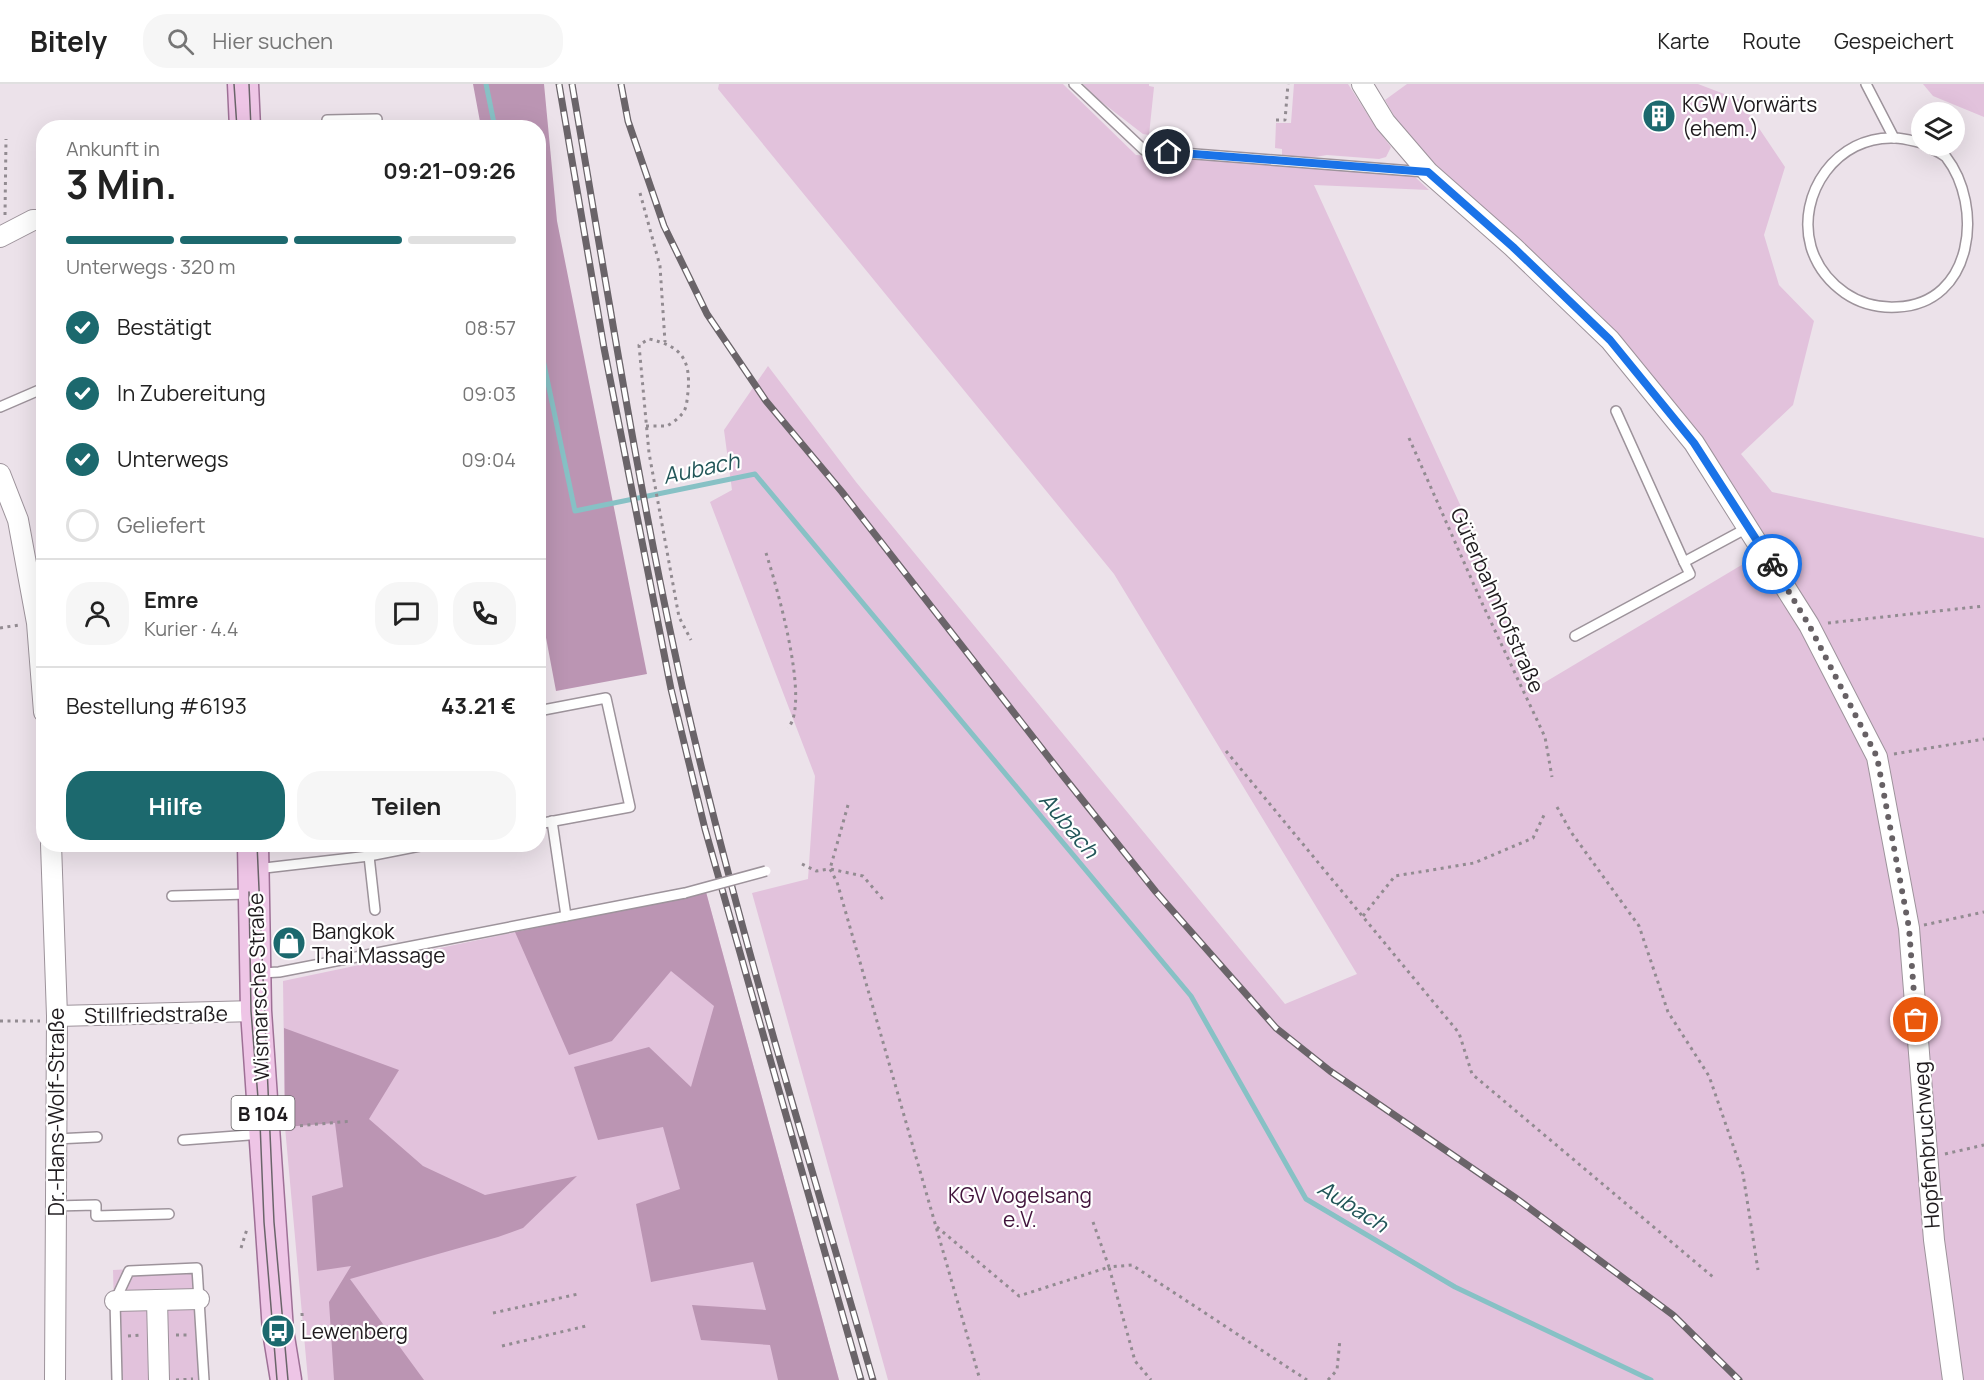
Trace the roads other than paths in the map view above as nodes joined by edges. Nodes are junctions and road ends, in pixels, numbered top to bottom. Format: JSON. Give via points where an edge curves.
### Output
{"nodes":[{"id":1,"x":243,"y":84,"type":"edge"},
{"id":2,"x":1074,"y":84,"type":"edge"},
{"id":3,"x":1362,"y":84,"type":"edge"},
{"id":4,"x":1866,"y":84,"type":"edge"},
{"id":5,"x":376,"y":119,"type":"dead end"},
{"id":6,"x":245,"y":120,"type":"edge"},
{"id":7,"x":327,"y":120,"type":"edge"},
{"id":8,"x":1894,"y":138,"type":"junction"},
{"id":9,"x":1911,"y":141,"type":"edge"},
{"id":10,"x":1945,"y":156,"type":"edge"},
{"id":11,"x":1428,"y":172,"type":"junction"},
{"id":12,"x":36,"y":220,"type":"edge"},
{"id":13,"x":2,"y":236,"type":"edge"},
{"id":14,"x":36,"y":391,"type":"edge"},
{"id":15,"x":0,"y":407,"type":"edge"},
{"id":16,"x":1616,"y":411,"type":"dead end"},
{"id":17,"x":0,"y":474,"type":"edge"},
{"id":18,"x":1749,"y":527,"type":"junction"},
{"id":19,"x":1684,"y":562,"type":"junction"},
{"id":20,"x":36,"y":604,"type":"edge"},
{"id":21,"x":1575,"y":636,"type":"dead end"},
{"id":22,"x":546,"y":709,"type":"edge"},
{"id":23,"x":552,"y":821,"type":"junction"},
{"id":24,"x":546,"y":822,"type":"edge"},
{"id":25,"x":51,"y":852,"type":"edge"},
{"id":26,"x":389,"y":852,"type":"edge"},
{"id":27,"x":369,"y":856,"type":"junction"},
{"id":28,"x":254,"y":869,"type":"edge"},
{"id":29,"x":766,"y":871,"type":"dead end"},
{"id":30,"x":172,"y":896,"type":"dead end"},
{"id":31,"x":375,"y":910,"type":"dead end"},
{"id":32,"x":566,"y":916,"type":"junction"},
{"id":33,"x":255,"y":973,"type":"junction"},
{"id":34,"x":256,"y":1011,"type":"junction"},
{"id":35,"x":57,"y":1019,"type":"junction"},
{"id":36,"x":275,"y":1131,"type":"junction"},
{"id":37,"x":97,"y":1137,"type":"dead end"},
{"id":38,"x":56,"y":1139,"type":"junction"},
{"id":39,"x":183,"y":1140,"type":"dead end"},
{"id":40,"x":56,"y":1206,"type":"junction"},
{"id":41,"x":169,"y":1214,"type":"dead end"},
{"id":42,"x":199,"y":1299,"type":"junction"},
{"id":43,"x":157,"y":1300,"type":"junction"},
{"id":44,"x":115,"y":1301,"type":"junction"},
{"id":45,"x":204,"y":1379,"type":"edge"},
{"id":46,"x":55,"y":1380,"type":"edge"},
{"id":47,"x":117,"y":1380,"type":"edge"},
{"id":48,"x":159,"y":1380,"type":"edge"},
{"id":49,"x":286,"y":1380,"type":"edge"},
{"id":50,"x":1953,"y":1380,"type":"edge"}],
"edges":[{"from":1,"to":6,"type":"main road"},
{"from":2,"to":11,"type":"lane","via":[[1144,150]]},
{"from":3,"to":11,"type":"street","name":"Hopfenbruchweg","via":[[1385,122]]},
{"from":4,"to":8,"type":"lane"},
{"from":5,"to":7,"type":"lane"},
{"from":8,"to":9,"type":"lane"},
{"from":8,"to":10,"type":"lane","via":[[1866,142],[1840,156],[1820,177],[1809,203],[1807,232],[1815,260],[1832,284],[1855,300],[1882,308],[1909,307],[1935,297],[1956,280],[1971,256],[1978,229],[1975,202],[1964,177]]},
{"from":11,"to":18,"type":"street","name":"Hopfenbruchweg","via":[[1610,340],[1694,443]]},
{"from":12,"to":13,"type":"street"},
{"from":14,"to":15,"type":"lane"},
{"from":16,"to":19,"type":"lane"},
{"from":17,"to":20,"type":"street","via":[[18,520]]},
{"from":18,"to":19,"type":"lane"},
{"from":18,"to":50,"type":"street","name":"Hopfenbruchweg","via":[[1809,625],[1877,757],[1909,928],[1934,1240]]},
{"from":19,"to":21,"type":"lane","via":[[1690,574]]},
{"from":22,"to":23,"type":"lane","via":[[606,698],[630,807]]},
{"from":23,"to":24,"type":"lane"},
{"from":23,"to":32,"type":"lane"},
{"from":25,"to":35,"type":"street","name":"Dr.-Hans-Wolf-Straße"},
{"from":26,"to":27,"type":"lane"},
{"from":27,"to":28,"type":"lane"},
{"from":27,"to":31,"type":"lane"},
{"from":28,"to":30,"type":"lane"},
{"from":28,"to":33,"type":"main road","name":"Wismarsche Straße","number":"B 104"},
{"from":29,"to":32,"type":"lane","bridge":true,"via":[[685,893]]},
{"from":32,"to":33,"type":"lane","via":[[279,972]]},
{"from":33,"to":34,"type":"main road","name":"Wismarsche Straße","number":"B 104"},
{"from":34,"to":35,"type":"street","name":"Stillfriedstraße"},
{"from":34,"to":36,"type":"main road","name":"Wismarsche Straße","number":"B 104"},
{"from":35,"to":38,"type":"street","name":"Dr.-Hans-Wolf-Straße"},
{"from":36,"to":39,"type":"lane"},
{"from":36,"to":49,"type":"main road","name":"Wismarsche Straße","number":"B 104","via":[[278,1331]]},
{"from":37,"to":38,"type":"lane"},
{"from":38,"to":40,"type":"street","name":"Dr.-Hans-Wolf-Straße"},
{"from":40,"to":41,"type":"lane","via":[[96,1205],[96,1216]]},
{"from":40,"to":46,"type":"street","name":"Dr.-Hans-Wolf-Straße"},
{"from":42,"to":43,"type":"street"},
{"from":42,"to":44,"type":"lane","via":[[197,1269],[129,1271]]},
{"from":42,"to":45,"type":"lane"},
{"from":43,"to":44,"type":"street"},
{"from":43,"to":48,"type":"street"},
{"from":44,"to":47,"type":"lane"}]}
